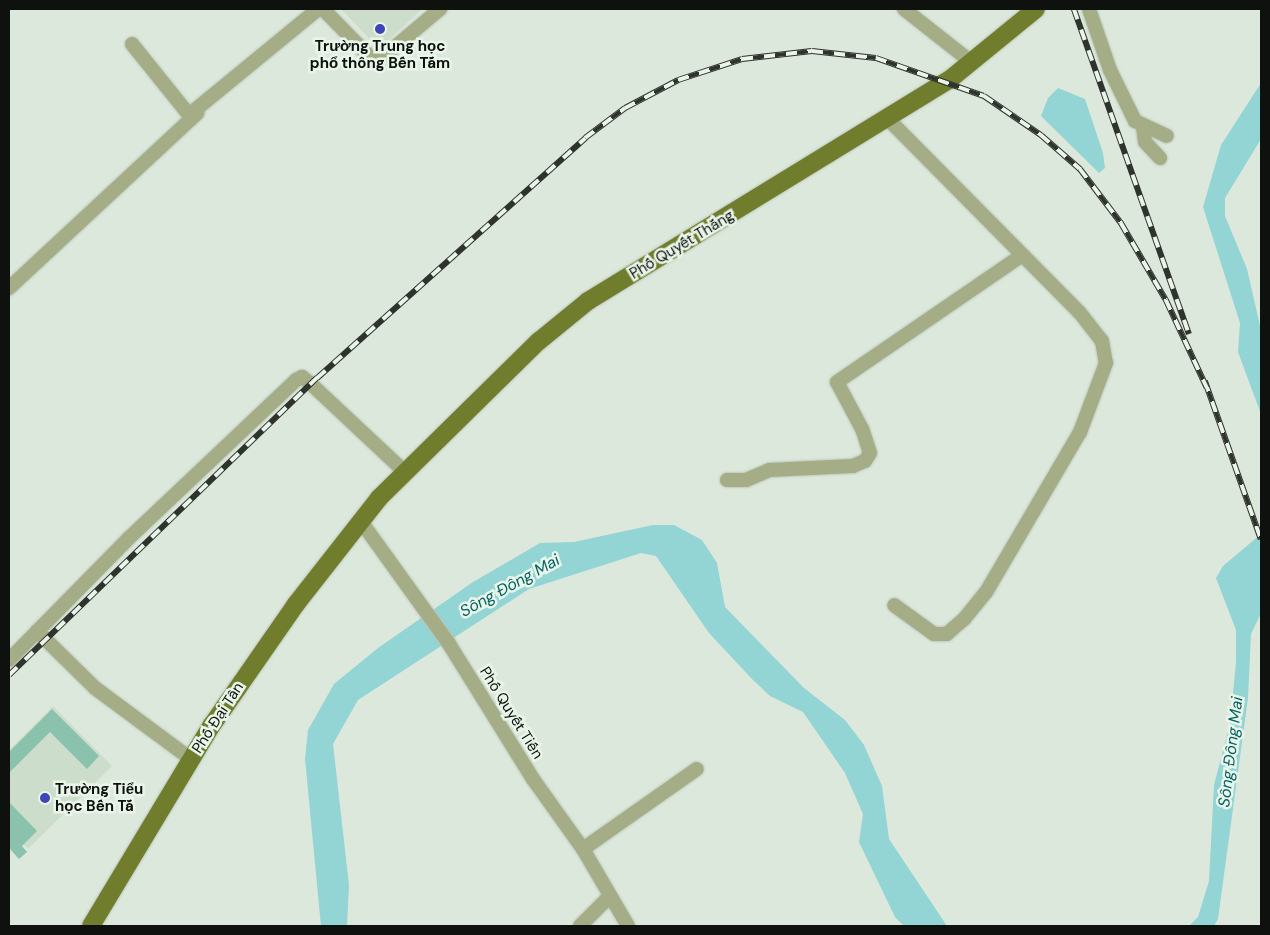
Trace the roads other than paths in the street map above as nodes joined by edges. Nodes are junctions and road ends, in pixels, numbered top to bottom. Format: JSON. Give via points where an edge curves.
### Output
{"nodes":[{"id":1,"x":318,"y":9,"type":"edge"},
{"id":2,"x":323,"y":9,"type":"edge"},
{"id":3,"x":440,"y":9,"type":"edge"},
{"id":4,"x":904,"y":9,"type":"edge"},
{"id":5,"x":1036,"y":9,"type":"edge"},
{"id":6,"x":1090,"y":9,"type":"edge"},
{"id":7,"x":132,"y":44,"type":"dead end"},
{"id":8,"x":970,"y":61,"type":"junction"},
{"id":9,"x":197,"y":113,"type":"junction"},
{"id":10,"x":888,"y":118,"type":"junction"},
{"id":11,"x":1143,"y":126,"type":"junction"},
{"id":12,"x":1167,"y":136,"type":"dead end"},
{"id":13,"x":1160,"y":158,"type":"dead end"},
{"id":14,"x":1021,"y":256,"type":"junction"},
{"id":15,"x":9,"y":288,"type":"edge"},
{"id":16,"x":404,"y":472,"type":"junction"},
{"id":17,"x":727,"y":480,"type":"dead end"},
{"id":18,"x":360,"y":520,"type":"junction"},
{"id":19,"x":894,"y":605,"type":"dead end"},
{"id":20,"x":37,"y":631,"type":"junction"},
{"id":21,"x":9,"y":660,"type":"edge"},
{"id":22,"x":192,"y":759,"type":"junction"},
{"id":23,"x":697,"y":769,"type":"dead end"},
{"id":24,"x":583,"y":849,"type":"junction"},
{"id":25,"x":609,"y":897,"type":"junction"},
{"id":26,"x":91,"y":926,"type":"edge"},
{"id":27,"x":580,"y":926,"type":"edge"},
{"id":28,"x":628,"y":926,"type":"edge"}],
"edges":[{"from":1,"to":9,"type":"street"},
{"from":2,"to":3,"type":"street","via":[[371,58],[383,57]]},
{"from":4,"to":8,"type":"street"},
{"from":5,"to":8,"type":"main road","name":"Phố Quyết Thắng"},
{"from":6,"to":11,"type":"street","via":[[1122,98]]},
{"from":7,"to":9,"type":"street","via":[[182,111]]},
{"from":8,"to":10,"type":"main road","name":"Phố Quyết Thắng"},
{"from":9,"to":15,"type":"street"},
{"from":10,"to":14,"type":"street"},
{"from":10,"to":16,"type":"main road","name":"Phố Quyết Thắng","via":[[588,302],[539,341]]},
{"from":11,"to":12,"type":"street"},
{"from":11,"to":13,"type":"street","via":[[1146,142]]},
{"from":14,"to":17,"type":"street","via":[[836,382],[868,446],[865,461],[853,466],[777,470],[746,480]]},
{"from":14,"to":19,"type":"street","via":[[1080,313],[1102,341],[1106,363],[1101,381],[1080,432],[986,592],[964,619],[948,634],[934,634]]},
{"from":16,"to":18,"type":"main road","name":"Phố Quyết Thắng"},
{"from":16,"to":20,"type":"street","via":[[302,377]]},
{"from":18,"to":22,"type":"main road","name":"Phố Đại Tân","via":[[296,604]]},
{"from":18,"to":24,"type":"street","name":"Phố Quyết Tiến","via":[[450,644],[533,779]]},
{"from":20,"to":21,"type":"street"},
{"from":20,"to":22,"type":"street","via":[[95,688]]},
{"from":22,"to":26,"type":"main road","name":"Phố Đại Tân"},
{"from":23,"to":24,"type":"street"},
{"from":24,"to":25,"type":"street","name":"Phố Quyết Tiến"},
{"from":25,"to":27,"type":"street"},
{"from":25,"to":28,"type":"street","name":"Phố Quyết Tiến"}]}
